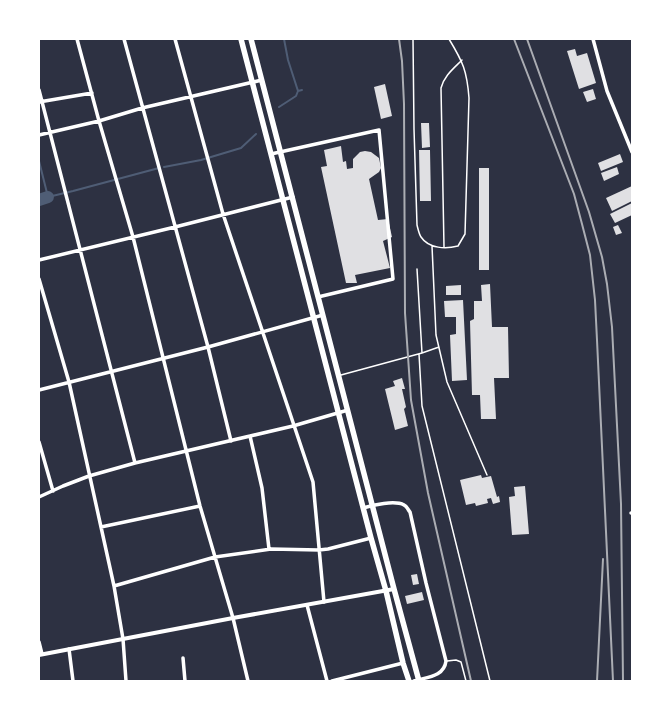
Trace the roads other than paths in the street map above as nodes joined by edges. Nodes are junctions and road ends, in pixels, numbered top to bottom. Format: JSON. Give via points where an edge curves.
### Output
{"nodes":[{"id":1,"x":77,"y":39,"type":"edge"},
{"id":2,"x":124,"y":39,"type":"edge"},
{"id":3,"x":175,"y":39,"type":"edge"},
{"id":4,"x":241,"y":39,"type":"edge"},
{"id":5,"x":252,"y":39,"type":"edge"},
{"id":6,"x":413,"y":39,"type":"edge"},
{"id":7,"x":449,"y":39,"type":"edge"},
{"id":8,"x":593,"y":39,"type":"edge"},
{"id":9,"x":462,"y":60,"type":"junction"},
{"id":10,"x":262,"y":80,"type":"junction"},
{"id":11,"x":252,"y":83,"type":"junction"},
{"id":12,"x":39,"y":90,"type":"edge"},
{"id":13,"x":92,"y":93,"type":"junction"},
{"id":14,"x":191,"y":97,"type":"junction"},
{"id":15,"x":41,"y":102,"type":"edge"},
{"id":16,"x":142,"y":108,"type":"junction"},
{"id":17,"x":99,"y":121,"type":"junction"},
{"id":18,"x":50,"y":133,"type":"junction"},
{"id":19,"x":39,"y":135,"type":"edge"},
{"id":20,"x":281,"y":152,"type":"junction"},
{"id":21,"x":632,"y":152,"type":"edge"},
{"id":22,"x":271,"y":154,"type":"junction"},
{"id":23,"x":293,"y":197,"type":"junction"},
{"id":24,"x":283,"y":199,"type":"junction"},
{"id":25,"x":223,"y":214,"type":"junction"},
{"id":26,"x":175,"y":227,"type":"junction"},
{"id":27,"x":133,"y":237,"type":"junction"},
{"id":28,"x":432,"y":246,"type":"junction"},
{"id":29,"x":444,"y":247,"type":"junction"},
{"id":30,"x":80,"y":250,"type":"junction"},
{"id":31,"x":39,"y":260,"type":"edge"},
{"id":32,"x":417,"y":269,"type":"dead end"},
{"id":33,"x":39,"y":279,"type":"edge"},
{"id":34,"x":318,"y":298,"type":"junction"},
{"id":35,"x":323,"y":315,"type":"junction"},
{"id":36,"x":314,"y":318,"type":"junction"},
{"id":37,"x":263,"y":332,"type":"junction"},
{"id":38,"x":208,"y":347,"type":"junction"},
{"id":39,"x":439,"y":347,"type":"junction"},
{"id":40,"x":420,"y":354,"type":"junction"},
{"id":41,"x":163,"y":358,"type":"junction"},
{"id":42,"x":112,"y":371,"type":"junction"},
{"id":43,"x":339,"y":376,"type":"junction"},
{"id":44,"x":69,"y":382,"type":"junction"},
{"id":45,"x":39,"y":390,"type":"edge"},
{"id":46,"x":348,"y":410,"type":"junction"},
{"id":47,"x":338,"y":413,"type":"junction"},
{"id":48,"x":293,"y":426,"type":"junction"},
{"id":49,"x":250,"y":436,"type":"junction"},
{"id":50,"x":231,"y":441,"type":"junction"},
{"id":51,"x":39,"y":442,"type":"edge"},
{"id":52,"x":187,"y":452,"type":"junction"},
{"id":53,"x":135,"y":463,"type":"junction"},
{"id":54,"x":487,"y":475,"type":"dead end"},
{"id":55,"x":89,"y":476,"type":"junction"},
{"id":56,"x":53,"y":490,"type":"junction"},
{"id":57,"x":39,"y":497,"type":"edge"},
{"id":58,"x":200,"y":506,"type":"junction"},
{"id":59,"x":373,"y":506,"type":"junction"},
{"id":60,"x":363,"y":508,"type":"junction"},
{"id":61,"x":101,"y":527,"type":"junction"},
{"id":62,"x":371,"y":538,"type":"junction"},
{"id":63,"x":269,"y":549,"type":"junction"},
{"id":64,"x":319,"y":550,"type":"junction"},
{"id":65,"x":215,"y":557,"type":"junction"},
{"id":66,"x":431,"y":582,"type":"dead end"},
{"id":67,"x":426,"y":583,"type":"junction"},
{"id":68,"x":114,"y":586,"type":"junction"},
{"id":69,"x":394,"y":589,"type":"junction"},
{"id":70,"x":386,"y":591,"type":"junction"},
{"id":71,"x":324,"y":602,"type":"junction"},
{"id":72,"x":307,"y":605,"type":"junction"},
{"id":73,"x":233,"y":618,"type":"junction"},
{"id":74,"x":123,"y":639,"type":"junction"},
{"id":75,"x":39,"y":642,"type":"edge"},
{"id":76,"x":69,"y":649,"type":"junction"},
{"id":77,"x":40,"y":654,"type":"edge"},
{"id":78,"x":183,"y":658,"type":"dead end"},
{"id":79,"x":446,"y":661,"type":"junction"},
{"id":80,"x":403,"y":663,"type":"junction"},
{"id":81,"x":74,"y":681,"type":"edge"},
{"id":82,"x":126,"y":681,"type":"edge"},
{"id":83,"x":185,"y":681,"type":"edge"},
{"id":84,"x":248,"y":681,"type":"edge"},
{"id":85,"x":327,"y":681,"type":"edge"},
{"id":86,"x":332,"y":681,"type":"edge"},
{"id":87,"x":409,"y":681,"type":"edge"},
{"id":88,"x":417,"y":681,"type":"edge"},
{"id":89,"x":466,"y":681,"type":"edge"},
{"id":90,"x":490,"y":681,"type":"edge"}],
"edges":[{"from":1,"to":13,"type":"street"},
{"from":2,"to":16,"type":"street"},
{"from":3,"to":14,"type":"street"},
{"from":4,"to":11,"type":"highway"},
{"from":5,"to":10,"type":"highway"},
{"from":6,"to":28,"type":"lane","via":[[417,225],[420,236]]},
{"from":7,"to":9,"type":"lane"},
{"from":8,"to":21,"type":"street","via":[[607,91]]},
{"from":9,"to":29,"type":"lane","via":[[446,76],[441,88]]},
{"from":9,"to":29,"type":"lane","via":[[468,78],[469,98],[465,234],[458,246]]},
{"from":10,"to":11,"type":"street"},
{"from":10,"to":20,"type":"highway"},
{"from":11,"to":14,"type":"street"},
{"from":11,"to":22,"type":"highway"},
{"from":12,"to":15,"type":"street"},
{"from":13,"to":15,"type":"street"},
{"from":13,"to":17,"type":"street"},
{"from":14,"to":16,"type":"street"},
{"from":14,"to":25,"type":"street"},
{"from":15,"to":18,"type":"street"},
{"from":16,"to":17,"type":"street"},
{"from":16,"to":26,"type":"street"},
{"from":17,"to":18,"type":"street"},
{"from":17,"to":27,"type":"street"},
{"from":18,"to":19,"type":"street"},
{"from":18,"to":30,"type":"street"},
{"from":20,"to":22,"type":"street"},
{"from":20,"to":23,"type":"highway"},
{"from":20,"to":34,"type":"street","via":[[379,130],[393,279]]},
{"from":22,"to":24,"type":"highway"},
{"from":23,"to":24,"type":"street"},
{"from":23,"to":34,"type":"highway"},
{"from":24,"to":25,"type":"street"},
{"from":24,"to":36,"type":"highway"},
{"from":25,"to":26,"type":"street"},
{"from":25,"to":37,"type":"street"},
{"from":26,"to":27,"type":"street"},
{"from":26,"to":38,"type":"street"},
{"from":27,"to":30,"type":"street"},
{"from":27,"to":41,"type":"street"},
{"from":28,"to":29,"type":"lane"},
{"from":28,"to":39,"type":"lane","via":[[436,335]]},
{"from":30,"to":31,"type":"street"},
{"from":30,"to":42,"type":"street"},
{"from":32,"to":40,"type":"lane"},
{"from":33,"to":44,"type":"street"},
{"from":34,"to":35,"type":"highway"},
{"from":35,"to":36,"type":"street"},
{"from":35,"to":43,"type":"highway"},
{"from":36,"to":37,"type":"street"},
{"from":36,"to":47,"type":"highway"},
{"from":37,"to":38,"type":"street"},
{"from":37,"to":48,"type":"street"},
{"from":38,"to":41,"type":"street"},
{"from":38,"to":50,"type":"street"},
{"from":39,"to":40,"type":"lane"},
{"from":39,"to":54,"type":"lane","via":[[447,382]]},
{"from":40,"to":43,"type":"lane"},
{"from":40,"to":90,"type":"lane","via":[[422,406]]},
{"from":41,"to":42,"type":"street"},
{"from":41,"to":52,"type":"street"},
{"from":42,"to":44,"type":"street"},
{"from":42,"to":53,"type":"street"},
{"from":43,"to":46,"type":"highway"},
{"from":44,"to":45,"type":"street"},
{"from":44,"to":55,"type":"street"},
{"from":46,"to":47,"type":"street"},
{"from":46,"to":59,"type":"highway"},
{"from":47,"to":48,"type":"street"},
{"from":47,"to":60,"type":"highway"},
{"from":48,"to":49,"type":"street"},
{"from":48,"to":64,"type":"street","via":[[313,482]]},
{"from":49,"to":50,"type":"street"},
{"from":49,"to":63,"type":"street","via":[[262,488]]},
{"from":50,"to":52,"type":"street"},
{"from":51,"to":56,"type":"street"},
{"from":52,"to":53,"type":"street"},
{"from":52,"to":58,"type":"street"},
{"from":53,"to":55,"type":"street"},
{"from":55,"to":56,"type":"street"},
{"from":55,"to":61,"type":"street"},
{"from":56,"to":57,"type":"street"},
{"from":58,"to":61,"type":"street"},
{"from":58,"to":65,"type":"street"},
{"from":59,"to":60,"type":"street"},
{"from":59,"to":67,"type":"street","via":[[397,503],[406,506],[410,512]]},
{"from":59,"to":69,"type":"highway"},
{"from":60,"to":62,"type":"highway"},
{"from":61,"to":68,"type":"street"},
{"from":62,"to":64,"type":"street"},
{"from":62,"to":70,"type":"highway"},
{"from":63,"to":64,"type":"street"},
{"from":63,"to":65,"type":"street"},
{"from":64,"to":71,"type":"street"},
{"from":65,"to":68,"type":"street"},
{"from":65,"to":73,"type":"street"},
{"from":66,"to":67,"type":"street"},
{"from":67,"to":79,"type":"street"},
{"from":68,"to":74,"type":"street"},
{"from":69,"to":70,"type":"street"},
{"from":69,"to":88,"type":"highway"},
{"from":70,"to":71,"type":"street"},
{"from":70,"to":80,"type":"highway"},
{"from":71,"to":72,"type":"street"},
{"from":72,"to":73,"type":"street"},
{"from":72,"to":85,"type":"street"},
{"from":73,"to":74,"type":"street"},
{"from":73,"to":84,"type":"street"},
{"from":74,"to":76,"type":"street"},
{"from":74,"to":82,"type":"street"},
{"from":75,"to":77,"type":"street"},
{"from":76,"to":77,"type":"street"},
{"from":76,"to":81,"type":"street"},
{"from":78,"to":83,"type":"street"},
{"from":79,"to":88,"type":"street","via":[[438,674]]},
{"from":79,"to":89,"type":"lane","via":[[461,662]]},
{"from":80,"to":86,"type":"street"},
{"from":80,"to":87,"type":"highway"}]}
